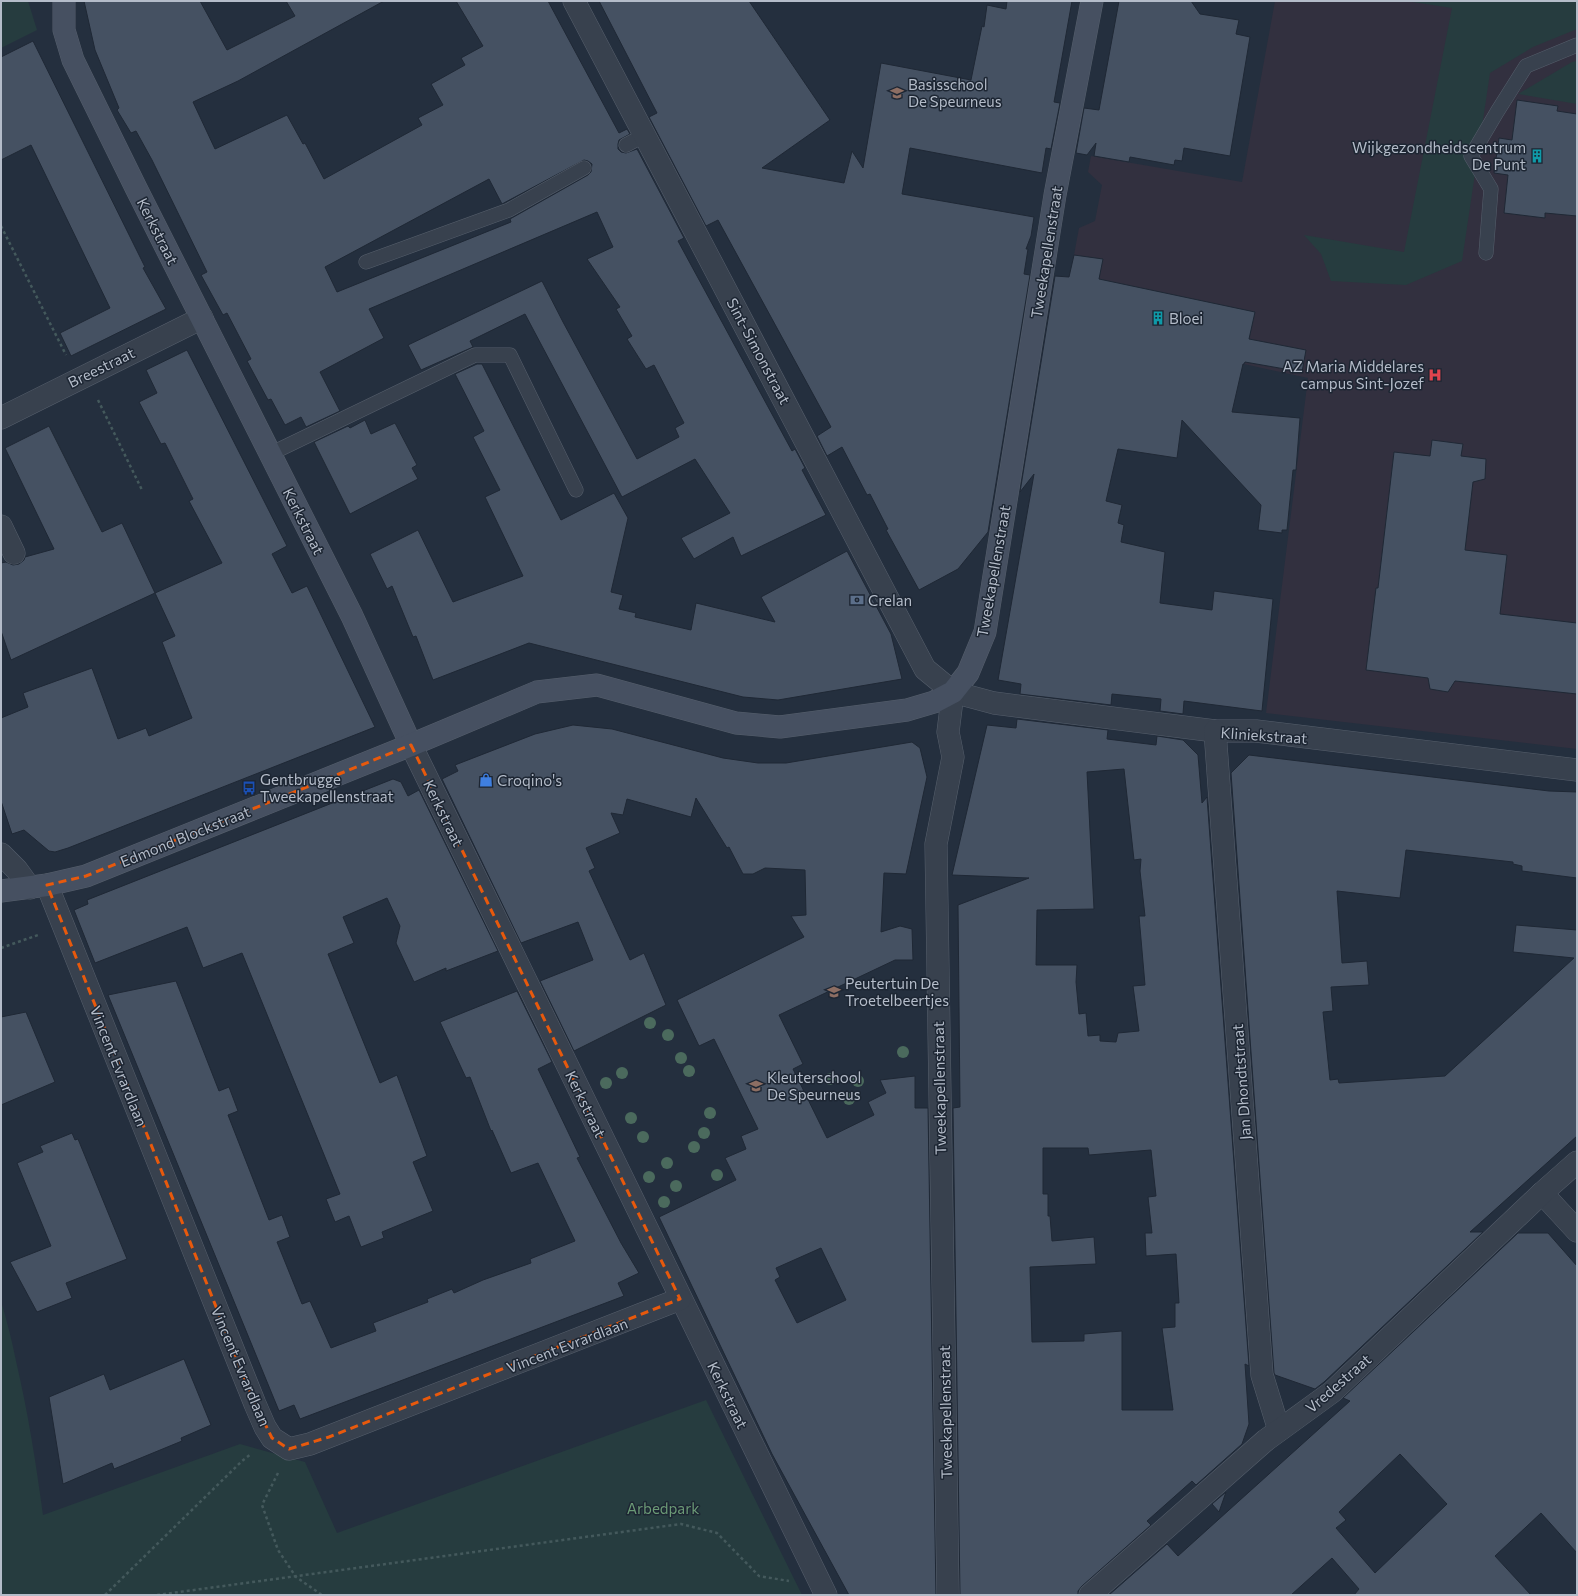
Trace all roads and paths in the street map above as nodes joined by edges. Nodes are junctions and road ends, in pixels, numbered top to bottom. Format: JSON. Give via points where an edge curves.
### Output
{"nodes":[{"id":1,"x":64,"y":1,"type":"edge"},
{"id":2,"x":574,"y":1,"type":"edge"},
{"id":3,"x":1092,"y":1,"type":"edge"},
{"id":4,"x":1577,"y":45,"type":"edge"},
{"id":5,"x":645,"y":135,"type":"junction"},
{"id":6,"x":626,"y":145,"type":"dead end"},
{"id":7,"x":584,"y":168,"type":"dead end"},
{"id":8,"x":1,"y":226,"type":"edge"},
{"id":9,"x":1486,"y":253,"type":"dead end"},
{"id":10,"x":366,"y":262,"type":"dead end"},
{"id":11,"x":202,"y":318,"type":"junction"},
{"id":12,"x":82,"y":376,"type":"junction"},
{"id":13,"x":1,"y":418,"type":"edge"},
{"id":14,"x":270,"y":454,"type":"junction"},
{"id":15,"x":142,"y":490,"type":"dead end"},
{"id":16,"x":576,"y":490,"type":"dead end"},
{"id":17,"x":1,"y":526,"type":"edge"},
{"id":18,"x":14,"y":553,"type":"dead end"},
{"id":19,"x":953,"y":692,"type":"junction"},
{"id":20,"x":1216,"y":731,"type":"junction"},
{"id":21,"x":411,"y":745,"type":"junction"},
{"id":22,"x":1577,"y":770,"type":"edge"},
{"id":23,"x":1,"y":854,"type":"edge"},
{"id":24,"x":39,"y":886,"type":"junction"},
{"id":25,"x":1,"y":892,"type":"edge"},
{"id":26,"x":63,"y":926,"type":"junction"},
{"id":27,"x":1,"y":948,"type":"edge"},
{"id":28,"x":1577,"y":1162,"type":"edge"},
{"id":29,"x":1542,"y":1193,"type":"junction"},
{"id":30,"x":1577,"y":1231,"type":"edge"},
{"id":31,"x":680,"y":1299,"type":"junction"},
{"id":32,"x":1279,"y":1430,"type":"junction"},
{"id":33,"x":281,"y":1444,"type":"junction"},
{"id":34,"x":296,"y":1577,"type":"junction"},
{"id":35,"x":824,"y":1591,"type":"edge"},
{"id":36,"x":104,"y":1595,"type":"edge"},
{"id":37,"x":157,"y":1595,"type":"edge"},
{"id":38,"x":322,"y":1595,"type":"edge"},
{"id":39,"x":948,"y":1595,"type":"edge"},
{"id":40,"x":1090,"y":1595,"type":"edge"}],
"edges":[{"from":1,"to":11,"type":"street","name":"Kerkstraat","via":[[64,30],[73,60]]},
{"from":2,"to":5,"type":"street","name":"Sint-Simonstraat"},
{"from":3,"to":19,"type":"street","name":"Tweekapellenstraat","via":[[1055,195],[985,632],[968,673]]},
{"from":4,"to":9,"type":"lane","via":[[1526,66],[1471,156],[1491,189]]},
{"from":5,"to":6,"type":"lane"},
{"from":5,"to":19,"type":"street","name":"Sint-Simonstraat","via":[[926,669]]},
{"from":7,"to":10,"type":"lane","via":[[509,210]]},
{"from":8,"to":12,"type":"path"},
{"from":11,"to":12,"type":"street","name":"Breestraat"},
{"from":11,"to":14,"type":"street","name":"Kerkstraat"},
{"from":12,"to":13,"type":"street","name":"Breestraat"},
{"from":12,"to":15,"type":"path"},
{"from":14,"to":16,"type":"lane","via":[[475,355],[510,355]]},
{"from":14,"to":21,"type":"street","name":"Kerkstraat","via":[[352,616]]},
{"from":17,"to":18,"type":"street"},
{"from":19,"to":20,"type":"street","name":"Kliniekstraat","via":[[994,703]]},
{"from":19,"to":21,"type":"street","name":"Edmond Blockstraat","via":[[934,702],[907,710],[780,727],[736,723],[597,685],[537,692]]},
{"from":19,"to":39,"type":"street","name":"Tweekapellenstraat","via":[[948,732],[953,756],[936,844]]},
{"from":20,"to":22,"type":"street","name":"Kliniekstraat","via":[[1256,731]]},
{"from":20,"to":32,"type":"street","name":"Jan Dhondtstraat","via":[[1262,1375]]},
{"from":21,"to":24,"type":"street","name":"Edmond Blockstraat","via":[[86,876]]},
{"from":21,"to":31,"type":"street","name":"Kerkstraat"},
{"from":23,"to":24,"type":"street","name":"Vincent Evrardlaan"},
{"from":24,"to":25,"type":"street","name":"Edmond Blockstraat"},
{"from":24,"to":26,"type":"street","name":"Vincent Evrardlaan"},
{"from":26,"to":27,"type":"path"},
{"from":26,"to":33,"type":"street","name":"Vincent Evrardlaan","via":[[255,1404],[265,1427]]},
{"from":28,"to":29,"type":"street","name":"Vredestraat"},
{"from":29,"to":30,"type":"street"},
{"from":29,"to":32,"type":"street","name":"Vredestraat","via":[[1332,1392]]},
{"from":31,"to":33,"type":"street","name":"Vincent Evrardlaan","via":[[310,1444]]},
{"from":31,"to":35,"type":"street","name":"Kerkstraat"},
{"from":32,"to":40,"type":"street","name":"Vredestraat"},
{"from":33,"to":34,"type":"path","via":[[262,1505],[278,1550]]},
{"from":33,"to":36,"type":"path","via":[[242,1461]]},
{"from":34,"to":35,"type":"path","via":[[681,1524],[717,1533],[759,1576]]},
{"from":34,"to":37,"type":"path"},
{"from":34,"to":38,"type":"path"}]}
